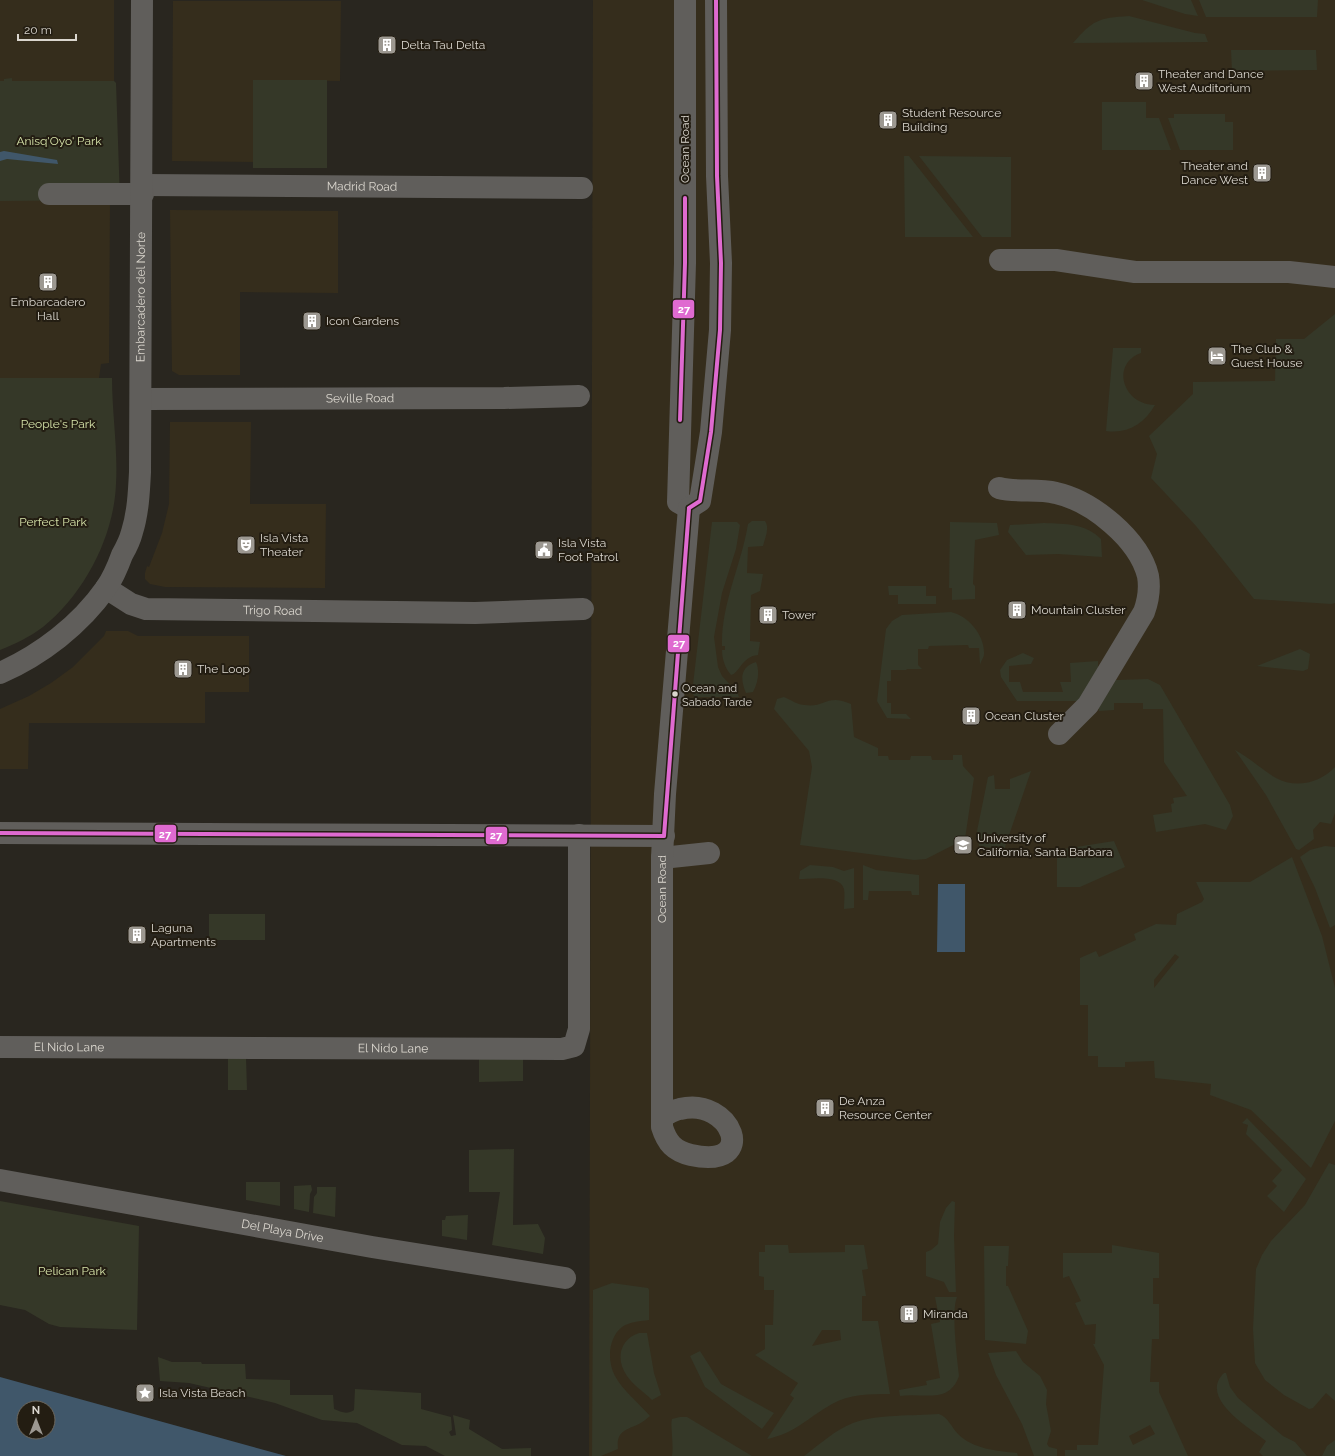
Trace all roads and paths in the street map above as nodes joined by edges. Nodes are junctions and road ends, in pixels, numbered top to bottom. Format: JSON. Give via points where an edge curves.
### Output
{"nodes":[{"id":1,"x":142,"y":0,"type":"edge"},
{"id":2,"x":685,"y":0,"type":"edge"},
{"id":3,"x":716,"y":0,"type":"edge"},
{"id":4,"x":582,"y":188,"type":"dead end"},
{"id":5,"x":143,"y":189,"type":"junction"},
{"id":6,"x":49,"y":194,"type":"dead end"},
{"id":7,"x":1000,"y":260,"type":"dead end"},
{"id":8,"x":1335,"y":277,"type":"edge"},
{"id":9,"x":579,"y":396,"type":"dead end"},
{"id":10,"x":140,"y":399,"type":"junction"},
{"id":11,"x":999,"y":488,"type":"dead end"},
{"id":12,"x":689,"y":508,"type":"junction"},
{"id":13,"x":106,"y":588,"type":"junction"},
{"id":14,"x":583,"y":609,"type":"dead end"},
{"id":15,"x":0,"y":673,"type":"edge"},
{"id":16,"x":1059,"y":734,"type":"dead end"},
{"id":17,"x":0,"y":833,"type":"edge"},
{"id":18,"x":580,"y":835,"type":"junction"},
{"id":19,"x":664,"y":836,"type":"junction"},
{"id":20,"x":709,"y":853,"type":"dead end"},
{"id":21,"x":662,"y":858,"type":"junction"},
{"id":22,"x":0,"y":1048,"type":"edge"},
{"id":23,"x":663,"y":1116,"type":"junction"},
{"id":24,"x":0,"y":1180,"type":"edge"},
{"id":25,"x":565,"y":1278,"type":"dead end"}],
"edges":[{"from":1,"to":5,"type":"street","name":"Embarcadero del Norte"},
{"from":2,"to":12,"type":"street","name":"Ocean Road","via":[[685,264],[678,502]]},
{"from":3,"to":12,"type":"street","via":[[720,330],[711,432],[700,501]]},
{"from":4,"to":5,"type":"street","name":"Madrid Road"},
{"from":5,"to":6,"type":"street","name":"Madrid Road"},
{"from":5,"to":10,"type":"street","name":"Embarcadero del Norte"},
{"from":7,"to":8,"type":"street","via":[[1056,260],[1135,272],[1289,272]]},
{"from":9,"to":10,"type":"street","name":"Seville Road"},
{"from":10,"to":13,"type":"street","name":"Embarcadero del Norte","via":[[140,472],[134,526]]},
{"from":11,"to":16,"type":"street","via":[[1012,491],[1056,492],[1077,499],[1099,511],[1131,543],[1142,560],[1148,577],[1148,595],[1144,612],[1088,705]]},
{"from":12,"to":19,"type":"street","name":"Ocean Road"},
{"from":13,"to":14,"type":"street","name":"Trigo Road","via":[[146,610],[475,613]]},
{"from":13,"to":15,"type":"street","via":[[64,634],[27,660]]},
{"from":17,"to":18,"type":"street"},
{"from":18,"to":19,"type":"street"},
{"from":18,"to":22,"type":"street","name":"El Nido Lane","via":[[580,1029],[574,1046],[562,1049]]},
{"from":19,"to":21,"type":"street","name":"Ocean Road"},
{"from":20,"to":21,"type":"street"},
{"from":21,"to":23,"type":"street","name":"Ocean Road"},
{"from":23,"to":23,"type":"street","name":"Ocean Road","via":[[662,1127],[666,1139],[673,1148],[690,1155],[705,1157],[719,1156],[729,1151],[732,1132],[723,1119],[706,1110],[689,1108]]},
{"from":24,"to":25,"type":"street","name":"Del Playa Drive","via":[[372,1247]]}]}
